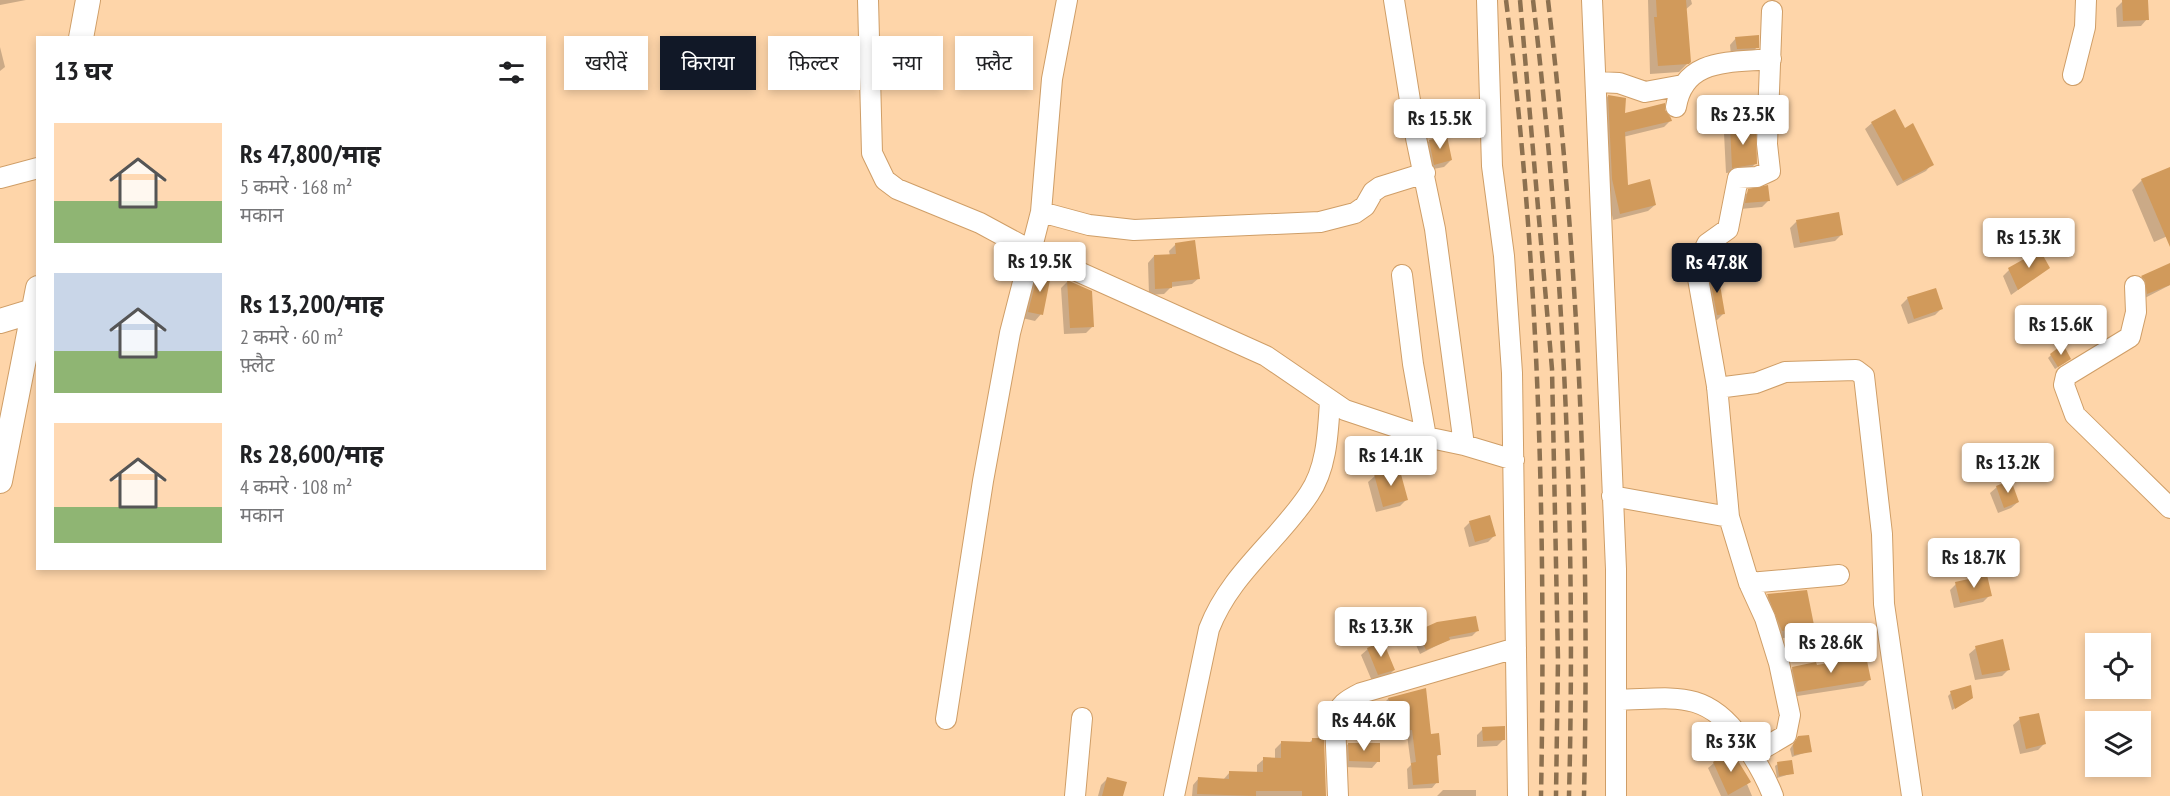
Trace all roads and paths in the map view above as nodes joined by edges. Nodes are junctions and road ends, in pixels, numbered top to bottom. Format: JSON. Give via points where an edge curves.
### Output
{"nodes":[{"id":1,"x":88,"y":0,"type":"edge"},
{"id":2,"x":868,"y":0,"type":"edge"},
{"id":3,"x":1067,"y":0,"type":"edge"},
{"id":4,"x":1394,"y":0,"type":"edge"},
{"id":5,"x":1487,"y":0,"type":"edge"},
{"id":6,"x":1592,"y":0,"type":"edge"},
{"id":7,"x":2086,"y":0,"type":"edge"},
{"id":8,"x":1772,"y":11,"type":"dead end"},
{"id":9,"x":81,"y":36,"type":"edge"},
{"id":10,"x":1771,"y":59,"type":"junction"},
{"id":11,"x":2073,"y":75,"type":"dead end"},
{"id":12,"x":1597,"y":82,"type":"junction"},
{"id":13,"x":1683,"y":85,"type":"junction"},
{"id":14,"x":1676,"y":107,"type":"dead end"},
{"id":15,"x":36,"y":168,"type":"edge"},
{"id":16,"x":1425,"y":173,"type":"junction"},
{"id":17,"x":0,"y":177,"type":"edge"},
{"id":18,"x":1041,"y":212,"type":"junction"},
{"id":19,"x":1030,"y":250,"type":"junction"},
{"id":20,"x":1402,"y":275,"type":"dead end"},
{"id":21,"x":2134,"y":286,"type":"dead end"},
{"id":22,"x":34,"y":310,"type":"edge"},
{"id":23,"x":0,"y":321,"type":"edge"},
{"id":24,"x":0,"y":338,"type":"edge"},
{"id":25,"x":1717,"y":388,"type":"junction"},
{"id":26,"x":1330,"y":401,"type":"junction"},
{"id":27,"x":1426,"y":437,"type":"junction"},
{"id":28,"x":1464,"y":445,"type":"junction"},
{"id":29,"x":1514,"y":460,"type":"junction"},
{"id":30,"x":0,"y":482,"type":"edge"},
{"id":31,"x":1612,"y":496,"type":"junction"},
{"id":32,"x":2170,"y":508,"type":"edge"},
{"id":33,"x":1729,"y":517,"type":"junction"},
{"id":34,"x":1839,"y":575,"type":"dead end"},
{"id":35,"x":1749,"y":583,"type":"junction"},
{"id":36,"x":1516,"y":648,"type":"junction"},
{"id":37,"x":1617,"y":700,"type":"junction"},
{"id":38,"x":1082,"y":718,"type":"dead end"},
{"id":39,"x":946,"y":719,"type":"dead end"},
{"id":40,"x":1752,"y":754,"type":"junction"},
{"id":41,"x":1075,"y":796,"type":"edge"},
{"id":42,"x":1174,"y":796,"type":"edge"},
{"id":43,"x":1338,"y":796,"type":"edge"},
{"id":44,"x":1518,"y":796,"type":"edge"},
{"id":45,"x":1616,"y":796,"type":"edge"},
{"id":46,"x":1773,"y":796,"type":"edge"},
{"id":47,"x":1912,"y":796,"type":"edge"}],
"edges":[{"from":1,"to":9,"type":"street"},
{"from":2,"to":19,"type":"street","via":[[870,139],[885,180]]},
{"from":3,"to":18,"type":"street","via":[[1053,79]]},
{"from":4,"to":16,"type":"street"},
{"from":5,"to":29,"type":"street","via":[[1491,144],[1504,256]]},
{"from":6,"to":12,"type":"street"},
{"from":7,"to":11,"type":"street","via":[[2085,27]]},
{"from":8,"to":10,"type":"street"},
{"from":10,"to":13,"type":"street","via":[[1704,67]]},
{"from":10,"to":25,"type":"street","via":[[1767,144],[1770,171],[1757,177],[1738,178],[1728,228],[1707,244],[1696,267]]},
{"from":12,"to":13,"type":"street","via":[[1619,83],[1645,92]]},
{"from":12,"to":31,"type":"street"},
{"from":13,"to":14,"type":"street"},
{"from":15,"to":17,"type":"street"},
{"from":16,"to":18,"type":"street","via":[[1380,187],[1355,213],[1320,222],[1134,230],[1089,225]]},
{"from":16,"to":28,"type":"street"},
{"from":18,"to":19,"type":"street"},
{"from":19,"to":26,"type":"street","via":[[1266,356]]},
{"from":19,"to":39,"type":"street","via":[[985,470]]},
{"from":20,"to":27,"type":"street"},
{"from":21,"to":32,"type":"street","via":[[2136,312],[2130,337],[2066,376],[2064,385],[2079,420]]},
{"from":22,"to":23,"type":"street"},
{"from":22,"to":24,"type":"street"},
{"from":22,"to":30,"type":"street"},
{"from":25,"to":33,"type":"street"},
{"from":25,"to":47,"type":"street","via":[[1756,383],[1785,372],[1856,370],[1864,376],[1882,534],[1884,604]]},
{"from":26,"to":27,"type":"street","via":[[1345,410]]},
{"from":26,"to":42,"type":"street","via":[[1327,443],[1310,493],[1218,606],[1209,629]]},
{"from":27,"to":28,"type":"street"},
{"from":28,"to":29,"type":"street"},
{"from":29,"to":36,"type":"street"},
{"from":31,"to":33,"type":"street"},
{"from":31,"to":37,"type":"street"},
{"from":33,"to":35,"type":"street"},
{"from":34,"to":35,"type":"street"},
{"from":35,"to":40,"type":"street","via":[[1779,663],[1790,715],[1786,735]]},
{"from":36,"to":43,"type":"street","via":[[1361,693],[1343,703],[1335,721]]},
{"from":36,"to":44,"type":"street"},
{"from":37,"to":40,"type":"street","via":[[1677,699],[1700,703],[1717,710],[1730,722]]},
{"from":37,"to":45,"type":"street"},
{"from":38,"to":41,"type":"street"},
{"from":40,"to":46,"type":"street"}]}
